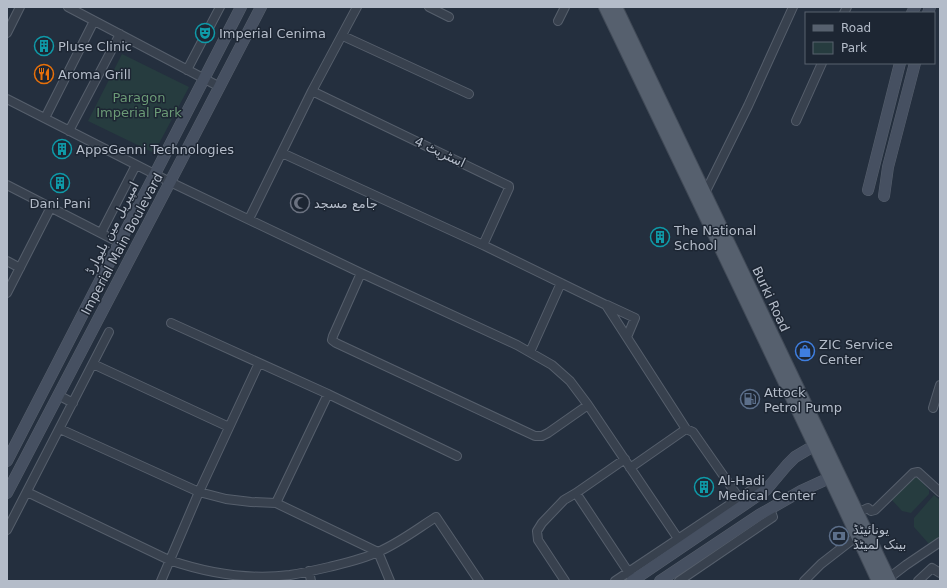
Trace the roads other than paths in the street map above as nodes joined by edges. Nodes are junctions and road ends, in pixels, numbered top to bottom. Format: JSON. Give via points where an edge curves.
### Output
{"nodes":[{"id":1,"x":20,"y":7,"type":"edge"},
{"id":2,"x":68,"y":7,"type":"edge"},
{"id":3,"x":220,"y":7,"type":"edge"},
{"id":4,"x":241,"y":7,"type":"edge"},
{"id":5,"x":261,"y":7,"type":"edge"},
{"id":6,"x":357,"y":7,"type":"edge"},
{"id":7,"x":429,"y":7,"type":"edge"},
{"id":8,"x":565,"y":7,"type":"edge"},
{"id":9,"x":605,"y":7,"type":"edge"},
{"id":10,"x":616,"y":7,"type":"edge"},
{"id":11,"x":793,"y":7,"type":"edge"},
{"id":12,"x":449,"y":17,"type":"dead end"},
{"id":13,"x":558,"y":20,"type":"dead end"},
{"id":14,"x":94,"y":21,"type":"junction"},
{"id":15,"x":7,"y":33,"type":"edge"},
{"id":16,"x":120,"y":34,"type":"junction"},
{"id":17,"x":342,"y":36,"type":"junction"},
{"id":18,"x":822,"y":64,"type":"edge"},
{"id":19,"x":900,"y":64,"type":"edge"},
{"id":20,"x":915,"y":64,"type":"edge"},
{"id":21,"x":188,"y":70,"type":"junction"},
{"id":22,"x":203,"y":78,"type":"junction"},
{"id":23,"x":220,"y":87,"type":"junction"},
{"id":24,"x":312,"y":91,"type":"junction"},
{"id":25,"x":469,"y":94,"type":"dead end"},
{"id":26,"x":7,"y":99,"type":"edge"},
{"id":27,"x":46,"y":118,"type":"junction"},
{"id":28,"x":796,"y":121,"type":"dead end"},
{"id":29,"x":69,"y":131,"type":"junction"},
{"id":30,"x":282,"y":153,"type":"junction"},
{"id":31,"x":136,"y":165,"type":"junction"},
{"id":32,"x":155,"y":174,"type":"junction"},
{"id":33,"x":170,"y":182,"type":"junction"},
{"id":34,"x":7,"y":185,"type":"edge"},
{"id":35,"x":868,"y":190,"type":"dead end"},
{"id":36,"x":705,"y":193,"type":"junction"},
{"id":37,"x":884,"y":196,"type":"dead end"},
{"id":38,"x":51,"y":207,"type":"junction"},
{"id":39,"x":249,"y":219,"type":"junction"},
{"id":40,"x":101,"y":233,"type":"junction"},
{"id":41,"x":120,"y":242,"type":"junction"},
{"id":42,"x":482,"y":245,"type":"junction"},
{"id":43,"x":7,"y":261,"type":"edge"},
{"id":44,"x":20,"y":268,"type":"junction"},
{"id":45,"x":361,"y":273,"type":"junction"},
{"id":46,"x":561,"y":283,"type":"junction"},
{"id":47,"x":7,"y":293,"type":"edge"},
{"id":48,"x":606,"y":305,"type":"junction"},
{"id":49,"x":171,"y":323,"type":"dead end"},
{"id":50,"x":109,"y":332,"type":"dead end"},
{"id":51,"x":627,"y":337,"type":"junction"},
{"id":52,"x":530,"y":352,"type":"junction"},
{"id":53,"x":259,"y":363,"type":"junction"},
{"id":54,"x":93,"y":364,"type":"junction"},
{"id":55,"x":940,"y":385,"type":"edge"},
{"id":56,"x":328,"y":394,"type":"junction"},
{"id":57,"x":58,"y":395,"type":"junction"},
{"id":58,"x":73,"y":403,"type":"junction"},
{"id":59,"x":588,"y":405,"type":"junction"},
{"id":60,"x":932,"y":408,"type":"dead end"},
{"id":61,"x":229,"y":427,"type":"junction"},
{"id":62,"x":60,"y":429,"type":"junction"},
{"id":63,"x":686,"y":429,"type":"junction"},
{"id":64,"x":818,"y":443,"type":"junction"},
{"id":65,"x":456,"y":456,"type":"dead end"},
{"id":66,"x":625,"y":459,"type":"junction"},
{"id":67,"x":7,"y":461,"type":"edge"},
{"id":68,"x":630,"y":468,"type":"junction"},
{"id":69,"x":834,"y":475,"type":"junction"},
{"id":70,"x":27,"y":492,"type":"junction"},
{"id":71,"x":200,"y":492,"type":"junction"},
{"id":72,"x":763,"y":492,"type":"junction"},
{"id":73,"x":940,"y":492,"type":"edge"},
{"id":74,"x":7,"y":493,"type":"edge"},
{"id":75,"x":576,"y":493,"type":"junction"},
{"id":76,"x":739,"y":498,"type":"junction"},
{"id":77,"x":276,"y":503,"type":"junction"},
{"id":78,"x":857,"y":512,"type":"junction"},
{"id":79,"x":7,"y":530,"type":"edge"},
{"id":80,"x":857,"y":536,"type":"junction"},
{"id":81,"x":940,"y":542,"type":"edge"},
{"id":82,"x":680,"y":543,"type":"junction"},
{"id":83,"x":718,"y":549,"type":"junction"},
{"id":84,"x":378,"y":552,"type":"junction"},
{"id":85,"x":169,"y":560,"type":"junction"},
{"id":86,"x":309,"y":571,"type":"junction"},
{"id":87,"x":940,"y":573,"type":"edge"},
{"id":88,"x":238,"y":578,"type":"edge"},
{"id":89,"x":631,"y":578,"type":"edge"},
{"id":90,"x":886,"y":580,"type":"edge"},
{"id":91,"x":161,"y":581,"type":"edge"},
{"id":92,"x":311,"y":581,"type":"edge"},
{"id":93,"x":390,"y":581,"type":"edge"},
{"id":94,"x":479,"y":581,"type":"edge"},
{"id":95,"x":565,"y":581,"type":"edge"},
{"id":96,"x":615,"y":581,"type":"edge"},
{"id":97,"x":660,"y":581,"type":"edge"},
{"id":98,"x":679,"y":581,"type":"edge"},
{"id":99,"x":804,"y":581,"type":"edge"},
{"id":100,"x":918,"y":581,"type":"edge"}],
"edges":[{"from":1,"to":15,"type":"street"},
{"from":2,"to":14,"type":"street"},
{"from":3,"to":21,"type":"street"},
{"from":4,"to":22,"type":"street","name":"امپیریل مین بلیوارڈ"},
{"from":5,"to":23,"type":"street","name":"Imperial Main Boulevard"},
{"from":6,"to":17,"type":"street"},
{"from":7,"to":12,"type":"street"},
{"from":8,"to":13,"type":"street"},
{"from":9,"to":64,"type":"main road","name":"Burki Road"},
{"from":10,"to":36,"type":"main road","name":"Burki Road"},
{"from":11,"to":36,"type":"street"},
{"from":14,"to":16,"type":"street"},
{"from":14,"to":27,"type":"street"},
{"from":16,"to":21,"type":"street"},
{"from":16,"to":29,"type":"street"},
{"from":17,"to":24,"type":"street"},
{"from":17,"to":25,"type":"street"},
{"from":18,"to":28,"type":"street"},
{"from":19,"to":35,"type":"street"},
{"from":20,"to":37,"type":"street","via":[[888,167]]},
{"from":21,"to":22,"type":"street"},
{"from":22,"to":23,"type":"street"},
{"from":22,"to":32,"type":"street","name":"امپیریل مین بلیوارڈ"},
{"from":23,"to":33,"type":"street","name":"Imperial Main Boulevard"},
{"from":24,"to":30,"type":"street"},
{"from":24,"to":42,"type":"street","name":"اسٹریٹ 4","via":[[509,186]]},
{"from":26,"to":27,"type":"street"},
{"from":27,"to":29,"type":"street"},
{"from":29,"to":31,"type":"street"},
{"from":30,"to":39,"type":"street"},
{"from":30,"to":42,"type":"street"},
{"from":31,"to":32,"type":"street"},
{"from":31,"to":40,"type":"street"},
{"from":32,"to":33,"type":"street"},
{"from":32,"to":41,"type":"street","name":"امپیریل مین بلیوارڈ"},
{"from":33,"to":39,"type":"street"},
{"from":33,"to":57,"type":"street","name":"Imperial Main Boulevard"},
{"from":34,"to":38,"type":"street"},
{"from":36,"to":64,"type":"main road","name":"Burki Road"},
{"from":38,"to":40,"type":"street"},
{"from":38,"to":44,"type":"street"},
{"from":39,"to":45,"type":"street"},
{"from":40,"to":41,"type":"street"},
{"from":41,"to":67,"type":"street","name":"امپیریل مین بلیوارڈ"},
{"from":42,"to":46,"type":"street"},
{"from":43,"to":44,"type":"street"},
{"from":44,"to":47,"type":"street"},
{"from":45,"to":52,"type":"street"},
{"from":45,"to":59,"type":"street","via":[[333,336],[332,340],[336,343],[535,436],[548,433]]},
{"from":46,"to":48,"type":"street"},
{"from":46,"to":52,"type":"street"},
{"from":48,"to":51,"type":"street"},
{"from":48,"to":51,"type":"street","via":[[635,318]]},
{"from":49,"to":53,"type":"street"},
{"from":50,"to":54,"type":"street"},
{"from":51,"to":63,"type":"street"},
{"from":52,"to":59,"type":"street","via":[[552,365],[570,381]]},
{"from":53,"to":56,"type":"street"},
{"from":53,"to":61,"type":"street"},
{"from":54,"to":58,"type":"street"},
{"from":54,"to":61,"type":"street"},
{"from":55,"to":60,"type":"street"},
{"from":56,"to":65,"type":"street"},
{"from":56,"to":77,"type":"street"},
{"from":57,"to":58,"type":"street"},
{"from":57,"to":74,"type":"street","name":"Imperial Main Boulevard"},
{"from":58,"to":62,"type":"street"},
{"from":59,"to":66,"type":"street"},
{"from":61,"to":71,"type":"street"},
{"from":62,"to":70,"type":"street"},
{"from":62,"to":71,"type":"street"},
{"from":63,"to":68,"type":"street"},
{"from":63,"to":76,"type":"street","via":[[692,432]]},
{"from":64,"to":69,"type":"main road","name":"Burki Road"},
{"from":64,"to":72,"type":"street","via":[[787,465]]},
{"from":66,"to":68,"type":"street"},
{"from":66,"to":75,"type":"street"},
{"from":68,"to":82,"type":"street"},
{"from":69,"to":78,"type":"main road","name":"Burki Road"},
{"from":69,"to":80,"type":"main road","name":"Burki Road"},
{"from":69,"to":83,"type":"street","via":[[770,509]]},
{"from":70,"to":79,"type":"street"},
{"from":70,"to":85,"type":"street"},
{"from":71,"to":77,"type":"street","via":[[238,501]]},
{"from":71,"to":85,"type":"street"},
{"from":72,"to":76,"type":"street","via":[[759,485]]},
{"from":72,"to":82,"type":"street"},
{"from":73,"to":78,"type":"street","via":[[923,475],[913,473],[875,510],[871,511],[868,508]]},
{"from":75,"to":89,"type":"street"},
{"from":75,"to":95,"type":"street","via":[[564,500],[537,531],[538,540]]},
{"from":76,"to":82,"type":"street"},
{"from":77,"to":84,"type":"street"},
{"from":78,"to":90,"type":"main road","name":"Burki Road"},
{"from":80,"to":90,"type":"main road","name":"Burki Road"},
{"from":80,"to":99,"type":"street"},
{"from":81,"to":90,"type":"street"},
{"from":82,"to":89,"type":"street"},
{"from":83,"to":97,"type":"street"},
{"from":83,"to":98,"type":"street"},
{"from":84,"to":86,"type":"street","via":[[351,562]]},
{"from":84,"to":93,"type":"street"},
{"from":84,"to":94,"type":"street","via":[[436,517]]},
{"from":85,"to":88,"type":"street"},
{"from":85,"to":91,"type":"street"},
{"from":86,"to":88,"type":"street","via":[[289,575]]},
{"from":86,"to":92,"type":"street"},
{"from":87,"to":100,"type":"street","via":[[932,568]]},
{"from":89,"to":96,"type":"street"}]}
